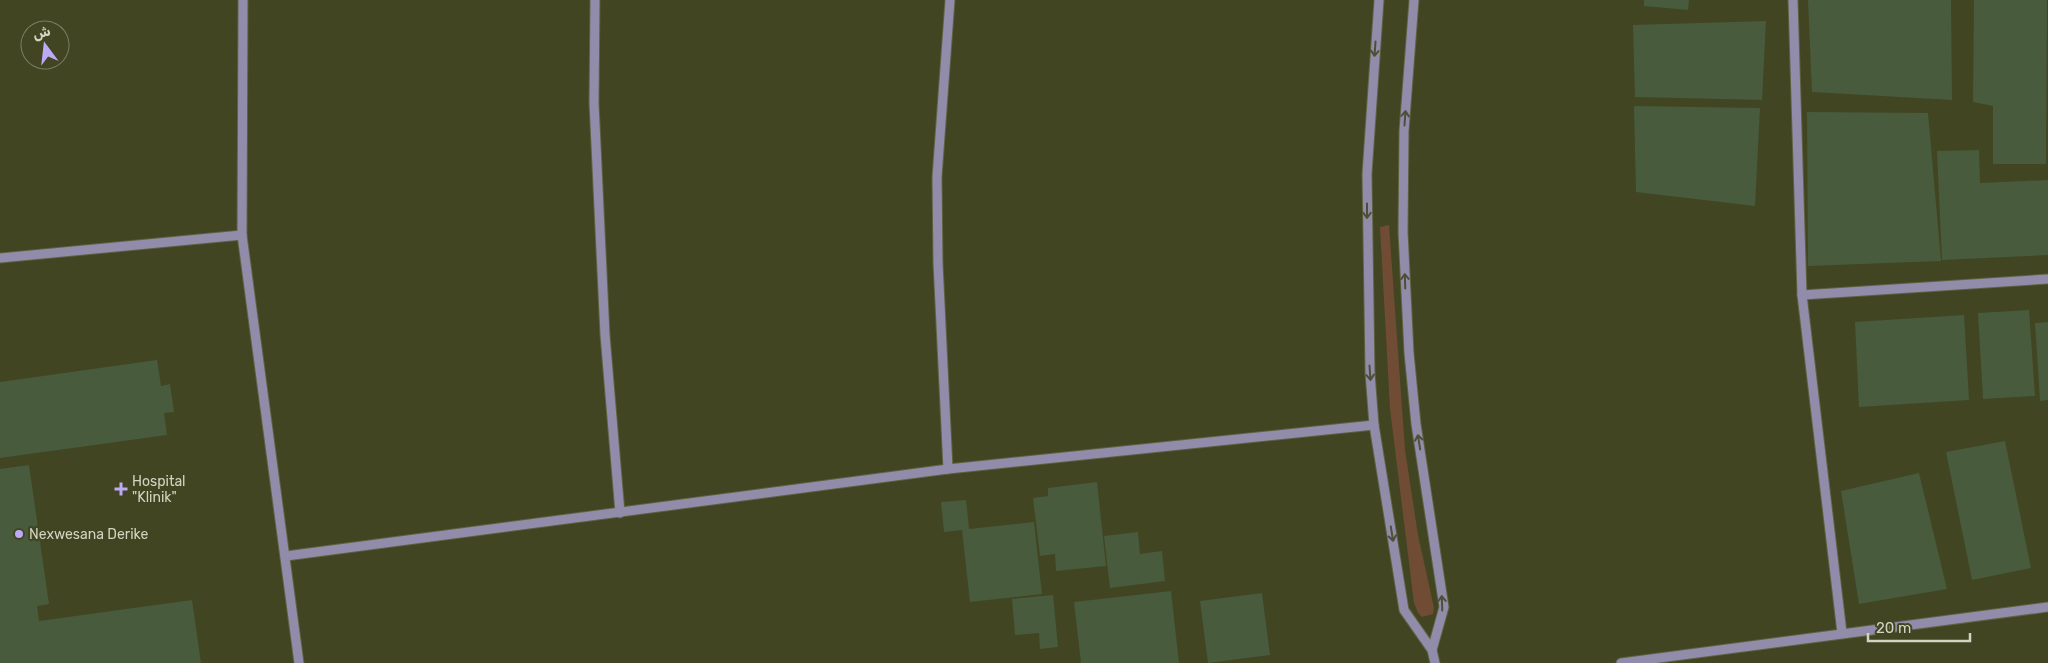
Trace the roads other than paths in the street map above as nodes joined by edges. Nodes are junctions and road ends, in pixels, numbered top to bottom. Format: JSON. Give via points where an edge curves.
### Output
{"nodes":[{"id":1,"x":243,"y":0,"type":"edge"},
{"id":2,"x":595,"y":0,"type":"edge"},
{"id":3,"x":950,"y":0,"type":"edge"},
{"id":4,"x":1379,"y":0,"type":"edge"},
{"id":5,"x":1414,"y":0,"type":"edge"},
{"id":6,"x":1793,"y":0,"type":"edge"},
{"id":7,"x":242,"y":235,"type":"junction"},
{"id":8,"x":0,"y":258,"type":"edge"},
{"id":9,"x":2048,"y":279,"type":"edge"},
{"id":10,"x":1802,"y":295,"type":"junction"},
{"id":11,"x":1374,"y":425,"type":"junction"},
{"id":12,"x":948,"y":469,"type":"junction"},
{"id":13,"x":620,"y":513,"type":"junction"},
{"id":14,"x":286,"y":556,"type":"junction"},
{"id":15,"x":2048,"y":607,"type":"edge"},
{"id":16,"x":1842,"y":633,"type":"junction"},
{"id":17,"x":1432,"y":650,"type":"junction"},
{"id":18,"x":299,"y":663,"type":"edge"},
{"id":19,"x":1435,"y":663,"type":"edge"},
{"id":20,"x":1621,"y":663,"type":"edge"}],
"edges":[{"from":1,"to":7,"type":"street"},
{"from":2,"to":13,"type":"street","via":[[595,123],[605,334]]},
{"from":3,"to":12,"type":"street","via":[[938,177],[938,263]]},
{"from":4,"to":11,"type":"street","one_way":true,"via":[[1367,174],[1368,320]]},
{"from":17,"to":5,"type":"street","one_way":true,"via":[[1444,607],[1415,415],[1403,232],[1404,131]]},
{"from":6,"to":10,"type":"street"},
{"from":7,"to":8,"type":"street"},
{"from":7,"to":14,"type":"street"},
{"from":9,"to":10,"type":"street"},
{"from":10,"to":16,"type":"street"},
{"from":11,"to":12,"type":"street"},
{"from":11,"to":17,"type":"street","one_way":true,"via":[[1404,610]]},
{"from":12,"to":13,"type":"street"},
{"from":13,"to":14,"type":"street"},
{"from":14,"to":18,"type":"street"},
{"from":15,"to":16,"type":"street"},
{"from":16,"to":20,"type":"street"},
{"from":17,"to":19,"type":"street"}]}
